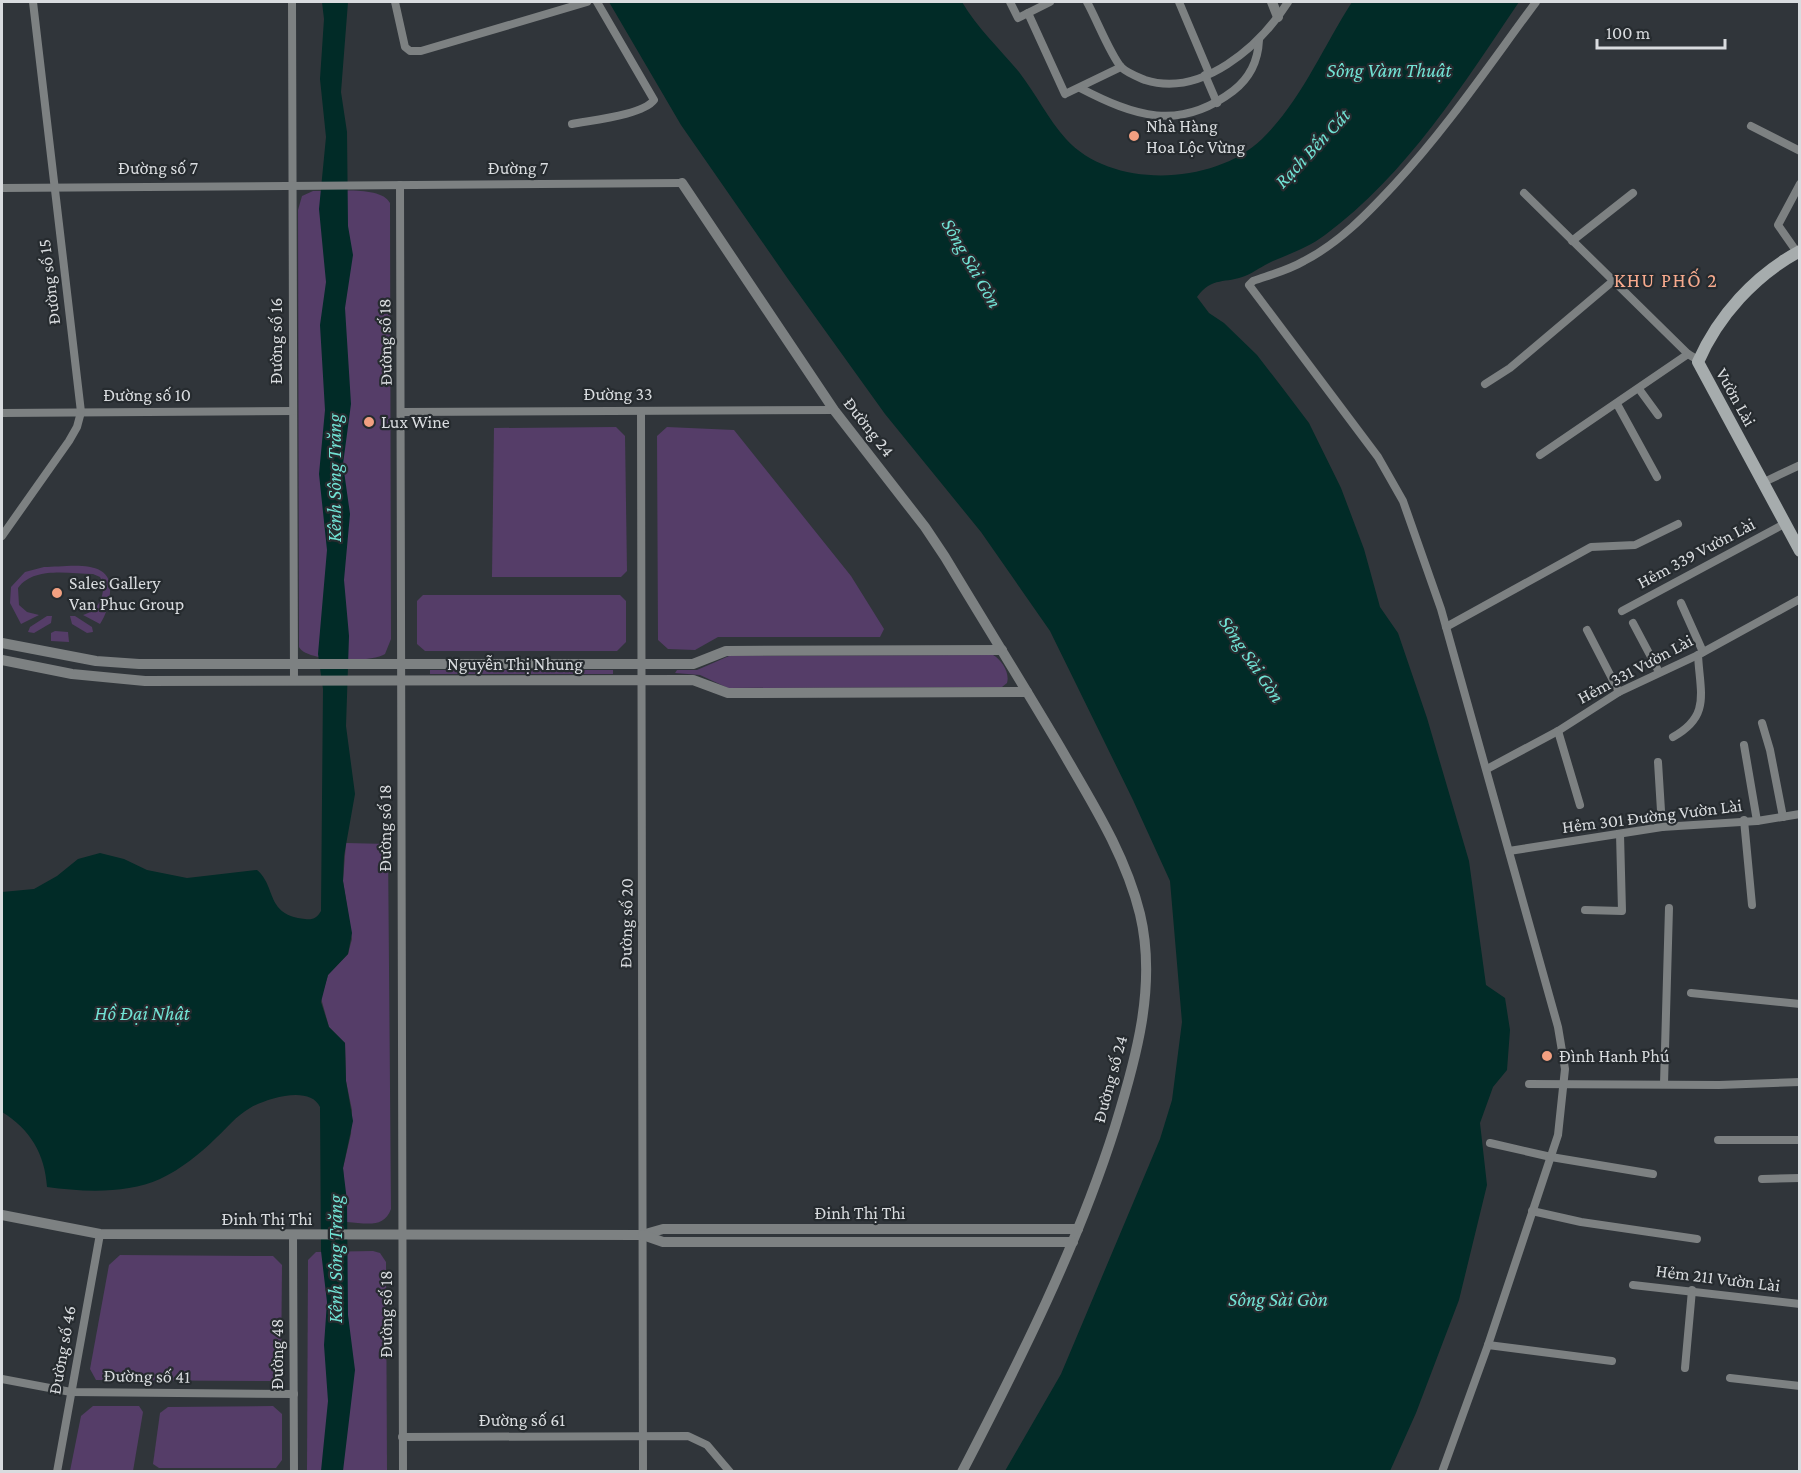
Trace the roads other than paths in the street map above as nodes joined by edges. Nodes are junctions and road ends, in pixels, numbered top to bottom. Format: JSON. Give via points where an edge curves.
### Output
{"nodes":[{"id":1,"x":33,"y":2,"type":"edge"},
{"id":2,"x":292,"y":2,"type":"edge"},
{"id":3,"x":395,"y":2,"type":"edge"},
{"id":4,"x":586,"y":2,"type":"edge"},
{"id":5,"x":597,"y":2,"type":"edge"},
{"id":6,"x":1010,"y":2,"type":"edge"},
{"id":7,"x":1050,"y":2,"type":"edge"},
{"id":8,"x":1087,"y":2,"type":"edge"},
{"id":9,"x":1179,"y":2,"type":"edge"},
{"id":10,"x":1272,"y":2,"type":"edge"},
{"id":11,"x":1288,"y":2,"type":"edge"},
{"id":12,"x":1536,"y":2,"type":"edge"},
{"id":13,"x":1028,"y":13,"type":"junction"},
{"id":14,"x":1278,"y":17,"type":"junction"},
{"id":15,"x":1259,"y":40,"type":"junction"},
{"id":16,"x":1121,"y":67,"type":"junction"},
{"id":17,"x":1207,"y":74,"type":"junction"},
{"id":18,"x":1080,"y":88,"type":"junction"},
{"id":19,"x":1217,"y":103,"type":"junction"},
{"id":20,"x":572,"y":124,"type":"dead end"},
{"id":21,"x":1751,"y":126,"type":"dead end"},
{"id":22,"x":1800,"y":151,"type":"edge"},
{"id":23,"x":682,"y":183,"type":"joint"},
{"id":24,"x":292,"y":184,"type":"junction"},
{"id":25,"x":400,"y":184,"type":"junction"},
{"id":26,"x":1800,"y":184,"type":"edge"},
{"id":27,"x":54,"y":185,"type":"junction"},
{"id":28,"x":314,"y":185,"type":"joint"},
{"id":29,"x":2,"y":188,"type":"edge"},
{"id":30,"x":1524,"y":193,"type":"dead end"},
{"id":31,"x":1633,"y":194,"type":"dead end"},
{"id":32,"x":1575,"y":239,"type":"junction"},
{"id":33,"x":1799,"y":252,"type":"edge"},
{"id":34,"x":1613,"y":281,"type":"junction"},
{"id":35,"x":1693,"y":357,"type":"junction"},
{"id":36,"x":1485,"y":384,"type":"dead end"},
{"id":37,"x":1639,"y":389,"type":"junction"},
{"id":38,"x":1617,"y":404,"type":"junction"},
{"id":39,"x":834,"y":410,"type":"junction"},
{"id":40,"x":293,"y":411,"type":"junction"},
{"id":41,"x":641,"y":411,"type":"junction"},
{"id":42,"x":81,"y":412,"type":"junction"},
{"id":43,"x":402,"y":412,"type":"junction"},
{"id":44,"x":2,"y":413,"type":"edge"},
{"id":45,"x":1658,"y":415,"type":"dead end"},
{"id":46,"x":1540,"y":455,"type":"dead end"},
{"id":47,"x":1800,"y":465,"type":"edge"},
{"id":48,"x":1658,"y":477,"type":"dead end"},
{"id":49,"x":1762,"y":483,"type":"junction"},
{"id":50,"x":1786,"y":523,"type":"junction"},
{"id":51,"x":1678,"y":524,"type":"dead end"},
{"id":52,"x":2,"y":536,"type":"edge"},
{"id":53,"x":1800,"y":552,"type":"edge"},
{"id":54,"x":1800,"y":599,"type":"edge"},
{"id":55,"x":1681,"y":603,"type":"dead end"},
{"id":56,"x":1622,"y":611,"type":"dead end"},
{"id":57,"x":1632,"y":623,"type":"dead end"},
{"id":58,"x":1446,"y":627,"type":"junction"},
{"id":59,"x":1587,"y":630,"type":"dead end"},
{"id":60,"x":2,"y":643,"type":"edge"},
{"id":61,"x":1002,"y":650,"type":"junction"},
{"id":62,"x":1701,"y":653,"type":"junction"},
{"id":63,"x":2,"y":660,"type":"edge"},
{"id":64,"x":643,"y":664,"type":"junction"},
{"id":65,"x":294,"y":665,"type":"junction"},
{"id":66,"x":399,"y":665,"type":"junction"},
{"id":67,"x":1659,"y":672,"type":"junction"},
{"id":68,"x":294,"y":680,"type":"junction"},
{"id":69,"x":400,"y":680,"type":"junction"},
{"id":70,"x":643,"y":681,"type":"junction"},
{"id":71,"x":1027,"y":692,"type":"junction"},
{"id":72,"x":1619,"y":692,"type":"junction"},
{"id":73,"x":1761,"y":723,"type":"dead end"},
{"id":74,"x":1557,"y":730,"type":"junction"},
{"id":75,"x":1673,"y":737,"type":"dead end"},
{"id":76,"x":1744,"y":745,"type":"dead end"},
{"id":77,"x":1658,"y":762,"type":"dead end"},
{"id":78,"x":1487,"y":769,"type":"junction"},
{"id":79,"x":1580,"y":805,"type":"dead end"},
{"id":80,"x":1800,"y":814,"type":"edge"},
{"id":81,"x":1783,"y":817,"type":"junction"},
{"id":82,"x":1744,"y":820,"type":"junction"},
{"id":83,"x":1757,"y":821,"type":"junction"},
{"id":84,"x":1662,"y":827,"type":"junction"},
{"id":85,"x":1620,"y":834,"type":"junction"},
{"id":86,"x":1509,"y":851,"type":"junction"},
{"id":87,"x":1752,"y":905,"type":"dead end"},
{"id":88,"x":1669,"y":908,"type":"dead end"},
{"id":89,"x":1585,"y":910,"type":"dead end"},
{"id":90,"x":1691,"y":993,"type":"dead end"},
{"id":91,"x":1800,"y":1005,"type":"edge"},
{"id":92,"x":1800,"y":1082,"type":"edge"},
{"id":93,"x":1529,"y":1083,"type":"dead end"},
{"id":94,"x":1664,"y":1084,"type":"junction"},
{"id":95,"x":1565,"y":1086,"type":"junction"},
{"id":96,"x":1718,"y":1140,"type":"dead end"},
{"id":97,"x":1800,"y":1140,"type":"edge"},
{"id":98,"x":1490,"y":1143,"type":"dead end"},
{"id":99,"x":1551,"y":1157,"type":"junction"},
{"id":100,"x":1653,"y":1174,"type":"dead end"},
{"id":101,"x":1800,"y":1178,"type":"edge"},
{"id":102,"x":1762,"y":1179,"type":"dead end"},
{"id":103,"x":1532,"y":1211,"type":"junction"},
{"id":104,"x":2,"y":1215,"type":"edge"},
{"id":105,"x":1078,"y":1229,"type":"junction"},
{"id":106,"x":100,"y":1234,"type":"junction"},
{"id":107,"x":402,"y":1235,"type":"junction"},
{"id":108,"x":642,"y":1235,"type":"junction"},
{"id":109,"x":293,"y":1236,"type":"junction"},
{"id":110,"x":1696,"y":1239,"type":"dead end"},
{"id":111,"x":1073,"y":1242,"type":"junction"},
{"id":112,"x":1632,"y":1285,"type":"dead end"},
{"id":113,"x":1692,"y":1290,"type":"junction"},
{"id":114,"x":1800,"y":1304,"type":"edge"},
{"id":115,"x":1488,"y":1345,"type":"junction"},
{"id":116,"x":1612,"y":1361,"type":"dead end"},
{"id":117,"x":1685,"y":1368,"type":"dead end"},
{"id":118,"x":2,"y":1378,"type":"edge"},
{"id":119,"x":1730,"y":1378,"type":"dead end"},
{"id":120,"x":1800,"y":1386,"type":"edge"},
{"id":121,"x":71,"y":1392,"type":"junction"},
{"id":122,"x":294,"y":1394,"type":"junction"},
{"id":123,"x":642,"y":1436,"type":"junction"},
{"id":124,"x":402,"y":1437,"type":"junction"},
{"id":125,"x":57,"y":1472,"type":"edge"},
{"id":126,"x":294,"y":1472,"type":"edge"},
{"id":127,"x":402,"y":1472,"type":"edge"},
{"id":128,"x":643,"y":1472,"type":"edge"},
{"id":129,"x":730,"y":1472,"type":"edge"},
{"id":130,"x":962,"y":1472,"type":"edge"},
{"id":131,"x":1442,"y":1472,"type":"edge"}],
"edges":[{"from":1,"to":27,"type":"street","name":"Đường số 15"},
{"from":2,"to":24,"type":"street","name":"Đường số 16"},
{"from":3,"to":4,"type":"street","via":[[405,47],[410,51]]},
{"from":5,"to":20,"type":"street","via":[[654,100],[638,110]]},
{"from":6,"to":13,"type":"street","via":[[1018,18]]},
{"from":7,"to":13,"type":"street"},
{"from":8,"to":16,"type":"street"},
{"from":9,"to":17,"type":"street"},
{"from":10,"to":14,"type":"street"},
{"from":11,"to":14,"type":"street"},
{"from":12,"to":58,"type":"street","via":[[1442,131],[1381,199],[1321,251],[1248,285],[1378,457],[1420,542]]},
{"from":13,"to":18,"type":"street","via":[[1065,94]]},
{"from":14,"to":15,"type":"street"},
{"from":15,"to":17,"type":"street"},
{"from":15,"to":19,"type":"street","via":[[1259,54],[1247,80]]},
{"from":16,"to":17,"type":"street","via":[[1139,78],[1164,85]]},
{"from":16,"to":18,"type":"street"},
{"from":17,"to":19,"type":"street"},
{"from":18,"to":19,"type":"street","via":[[1116,106],[1153,115],[1191,115]]},
{"from":21,"to":22,"type":"street"},
{"from":23,"to":25,"type":"street","name":"Đường 7"},
{"from":23,"to":39,"type":"street","name":"Đường 24"},
{"from":24,"to":27,"type":"street","name":"Đường số 7"},
{"from":24,"to":28,"type":"street","name":"Đường số 7"},
{"from":24,"to":40,"type":"street","name":"Đường số 16"},
{"from":25,"to":28,"type":"street","name":"Đường 7"},
{"from":25,"to":43,"type":"street","name":"Đường số 18"},
{"from":26,"to":33,"type":"street","via":[[1778,225]]},
{"from":27,"to":29,"type":"street","name":"Đường số 7"},
{"from":27,"to":42,"type":"street","name":"Đường số 15"},
{"from":30,"to":32,"type":"street"},
{"from":31,"to":32,"type":"street"},
{"from":32,"to":34,"type":"street"},
{"from":33,"to":35,"type":"main road","name":"Vườn Lài","via":[[1771,270],[1734,303]]},
{"from":34,"to":35,"type":"street"},
{"from":34,"to":36,"type":"street"},
{"from":35,"to":37,"type":"street"},
{"from":35,"to":49,"type":"main road","name":"Vườn Lài"},
{"from":37,"to":38,"type":"street"},
{"from":37,"to":45,"type":"street"},
{"from":38,"to":46,"type":"street"},
{"from":38,"to":48,"type":"street"},
{"from":39,"to":41,"type":"street","name":"Đường 33"},
{"from":39,"to":61,"type":"street","name":"Đường 24","via":[[925,526]]},
{"from":40,"to":42,"type":"street","name":"Đường số 10"},
{"from":40,"to":65,"type":"street","name":"Đường số 16"},
{"from":41,"to":43,"type":"street","name":"Đường 33"},
{"from":41,"to":64,"type":"street","name":"Đường số 20"},
{"from":42,"to":44,"type":"street","name":"Đường số 10"},
{"from":42,"to":52,"type":"street","name":"Đường số 15","via":[[69,441]]},
{"from":43,"to":66,"type":"street","name":"Đường số 18"},
{"from":47,"to":49,"type":"street"},
{"from":49,"to":50,"type":"main road","name":"Vườn Lài"},
{"from":50,"to":53,"type":"main road","name":"Vườn Lài"},
{"from":50,"to":56,"type":"street","name":"Hẻm 339 Vườn Lài"},
{"from":51,"to":58,"type":"street","via":[[1635,545],[1591,547]]},
{"from":54,"to":62,"type":"street","name":"Hẻm 331 Vườn Lài"},
{"from":55,"to":62,"type":"street"},
{"from":57,"to":67,"type":"street"},
{"from":58,"to":78,"type":"street"},
{"from":59,"to":72,"type":"street"},
{"from":60,"to":65,"type":"street","name":"Nguyễn Thị Nhung","via":[[96,661]]},
{"from":61,"to":64,"type":"street","name":"Nguyễn Thị Nhung","via":[[726,651],[693,664]]},
{"from":61,"to":71,"type":"street","name":"Đường 24"},
{"from":62,"to":67,"type":"street","name":"Hẻm 331 Vườn Lài"},
{"from":62,"to":75,"type":"street","via":[[1700,712],[1692,725]]},
{"from":63,"to":68,"type":"street","name":"Nguyễn Thị Nhung","via":[[106,678]]},
{"from":64,"to":66,"type":"street","name":"Nguyễn Thị Nhung"},
{"from":64,"to":70,"type":"street","name":"Đường số 20"},
{"from":65,"to":66,"type":"street","name":"Nguyễn Thị Nhung"},
{"from":65,"to":68,"type":"street","name":"Đường số 16"},
{"from":66,"to":69,"type":"street","name":"Đường số 18"},
{"from":67,"to":72,"type":"street","name":"Hẻm 331 Vườn Lài"},
{"from":68,"to":69,"type":"street","name":"Nguyễn Thị Nhung"},
{"from":69,"to":70,"type":"street","name":"Nguyễn Thị Nhung"},
{"from":69,"to":107,"type":"street","name":"Đường số 18"},
{"from":70,"to":71,"type":"street","name":"Nguyễn Thị Nhung","via":[[693,680],[728,693]]},
{"from":70,"to":108,"type":"street","name":"Đường số 20"},
{"from":71,"to":105,"type":"street","name":"Đường số 24","via":[[1110,833],[1131,883],[1146,951],[1142,1020],[1126,1091]]},
{"from":72,"to":74,"type":"street","name":"Hẻm 331 Vườn Lài"},
{"from":73,"to":81,"type":"street"},
{"from":74,"to":78,"type":"street","name":"Hẻm 331 Vườn Lài"},
{"from":74,"to":79,"type":"street"},
{"from":76,"to":83,"type":"street"},
{"from":77,"to":84,"type":"street"},
{"from":78,"to":86,"type":"street"},
{"from":80,"to":81,"type":"street","name":"Hẻm 301 Đường Vườn Lài"},
{"from":81,"to":83,"type":"street","name":"Hẻm 301 Đường Vườn Lài"},
{"from":82,"to":83,"type":"street","name":"Hẻm 301 Đường Vườn Lài"},
{"from":82,"to":84,"type":"street","name":"Hẻm 301 Đường Vườn Lài"},
{"from":82,"to":87,"type":"street"},
{"from":84,"to":85,"type":"street","name":"Hẻm 301 Đường Vườn Lài"},
{"from":85,"to":86,"type":"street","name":"Hẻm 301 Đường Vườn Lài"},
{"from":85,"to":89,"type":"street","via":[[1622,911]]},
{"from":86,"to":95,"type":"street","via":[[1558,1027]]},
{"from":88,"to":94,"type":"street"},
{"from":90,"to":91,"type":"street"},
{"from":92,"to":94,"type":"street"},
{"from":93,"to":95,"type":"street"},
{"from":94,"to":95,"type":"street"},
{"from":95,"to":99,"type":"street"},
{"from":96,"to":97,"type":"street"},
{"from":98,"to":99,"type":"street"},
{"from":99,"to":100,"type":"street"},
{"from":99,"to":103,"type":"street"},
{"from":101,"to":102,"type":"street"},
{"from":103,"to":110,"type":"street"},
{"from":103,"to":115,"type":"street"},
{"from":104,"to":106,"type":"street","name":"Đinh Thị Thi"},
{"from":105,"to":108,"type":"street","name":"Đinh Thị Thi","via":[[663,1229]]},
{"from":105,"to":111,"type":"street","name":"Đường số 24"},
{"from":106,"to":109,"type":"street","name":"Đinh Thị Thi"},
{"from":106,"to":121,"type":"street","name":"Đường số 46"},
{"from":107,"to":108,"type":"street","name":"Đinh Thị Thi"},
{"from":107,"to":109,"type":"street","name":"Đinh Thị Thi"},
{"from":107,"to":124,"type":"street","name":"Đường số 18"},
{"from":108,"to":111,"type":"street","name":"Đinh Thị Thi","via":[[663,1242]]},
{"from":108,"to":123,"type":"street","name":"Đường số 20"},
{"from":109,"to":122,"type":"street","name":"Đường 48"},
{"from":111,"to":130,"type":"street","name":"Đường số 24"},
{"from":112,"to":113,"type":"street","name":"Hẻm 211 Vườn Lài"},
{"from":113,"to":114,"type":"street","name":"Hẻm 211 Vườn Lài"},
{"from":113,"to":117,"type":"street"},
{"from":115,"to":116,"type":"street"},
{"from":115,"to":131,"type":"street"},
{"from":118,"to":121,"type":"street","name":"Đường số 41"},
{"from":119,"to":120,"type":"street"},
{"from":121,"to":122,"type":"street","name":"Đường số 41"},
{"from":121,"to":125,"type":"street","name":"Đường số 46"},
{"from":122,"to":126,"type":"street","name":"Đường 48"},
{"from":123,"to":124,"type":"street","name":"Đường số 61"},
{"from":123,"to":128,"type":"street","name":"Đường số 20"},
{"from":123,"to":129,"type":"street","via":[[688,1436],[698,1440]]},
{"from":124,"to":127,"type":"street","name":"Đường số 18"}]}
